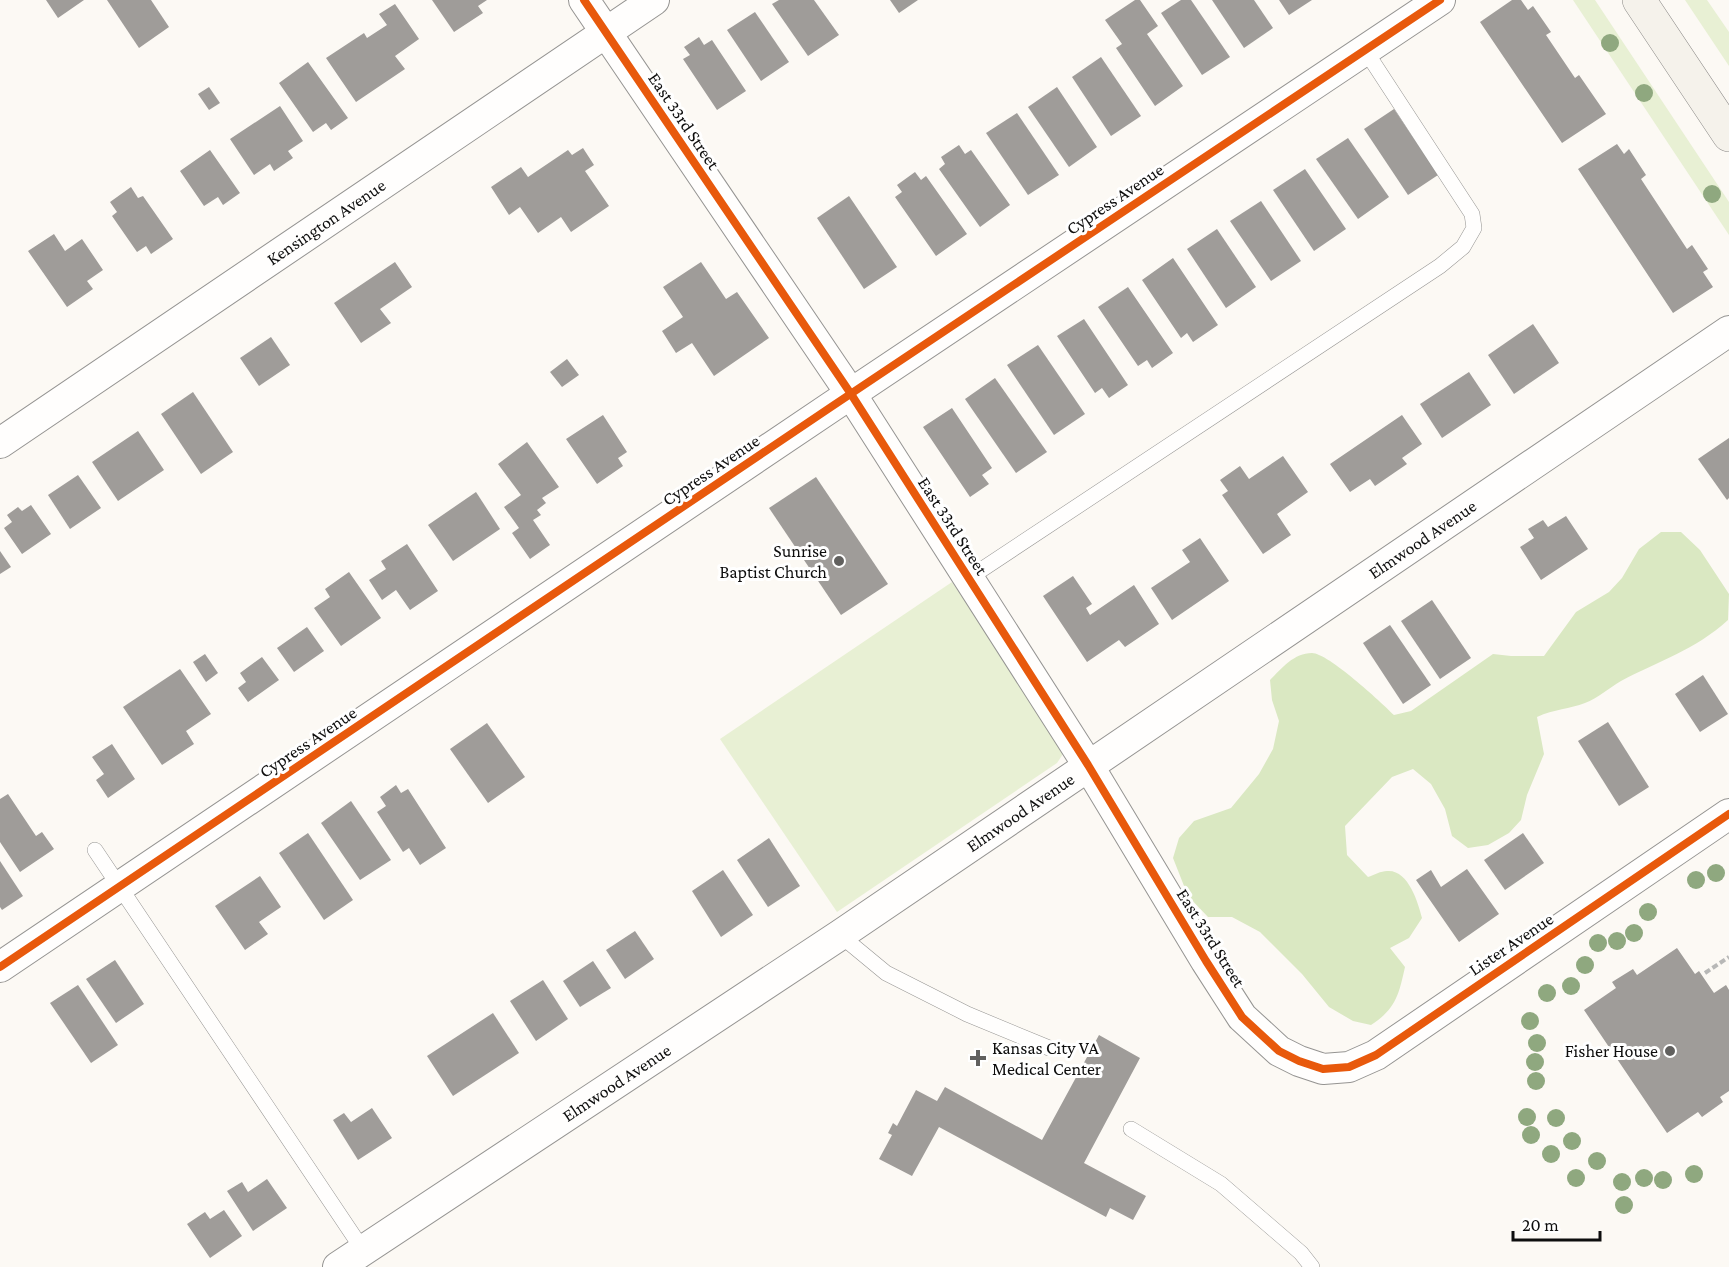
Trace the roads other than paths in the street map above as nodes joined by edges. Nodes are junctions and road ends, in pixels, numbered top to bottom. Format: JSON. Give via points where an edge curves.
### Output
{"nodes":[{"id":1,"x":584,"y":0,"type":"edge"},
{"id":2,"x":654,"y":0,"type":"edge"},
{"id":3,"x":1440,"y":0,"type":"edge"},
{"id":4,"x":1639,"y":0,"type":"edge"},
{"id":5,"x":606,"y":33,"type":"junction"},
{"id":6,"x":1365,"y":50,"type":"junction"},
{"id":7,"x":1729,"y":135,"type":"edge"},
{"id":8,"x":1729,"y":331,"type":"edge"},
{"id":9,"x":851,"y":394,"type":"junction"},
{"id":10,"x":0,"y":443,"type":"edge"},
{"id":11,"x":969,"y":578,"type":"junction"},
{"id":12,"x":1088,"y":765,"type":"junction"},
{"id":13,"x":1729,"y":814,"type":"edge"},
{"id":14,"x":95,"y":850,"type":"dead end"},
{"id":15,"x":120,"y":887,"type":"junction"},
{"id":16,"x":840,"y":935,"type":"junction"},
{"id":17,"x":0,"y":967,"type":"edge"},
{"id":18,"x":1049,"y":1047,"type":"dead end"},
{"id":19,"x":1299,"y":1061,"type":"joint"},
{"id":20,"x":1131,"y":1129,"type":"dead end"},
{"id":21,"x":363,"y":1250,"type":"junction"},
{"id":22,"x":338,"y":1267,"type":"edge"},
{"id":23,"x":1312,"y":1267,"type":"edge"}],
"edges":[{"from":1,"to":5,"type":"street","name":"East 33rd Street"},
{"from":2,"to":5,"type":"street","name":"Kensington Avenue"},
{"from":3,"to":6,"type":"street","name":"Cypress Avenue"},
{"from":4,"to":7,"type":"main road"},
{"from":5,"to":9,"type":"street","name":"East 33rd Street"},
{"from":5,"to":10,"type":"street","name":"Kensington Avenue"},
{"from":6,"to":9,"type":"street","name":"Cypress Avenue"},
{"from":6,"to":11,"type":"lane","via":[[1472,214],[1474,228],[1463,246],[1440,266]]},
{"from":8,"to":12,"type":"street","name":"Elmwood Avenue"},
{"from":9,"to":11,"type":"street","name":"East 33rd Street"},
{"from":9,"to":15,"type":"street","name":"Cypress Avenue"},
{"from":11,"to":12,"type":"street","name":"East 33rd Street"},
{"from":12,"to":16,"type":"street","name":"Elmwood Avenue"},
{"from":12,"to":19,"type":"street","name":"East 33rd Street","via":[[1242,1017],[1279,1051]]},
{"from":13,"to":19,"type":"street","name":"Lister Avenue","via":[[1376,1055],[1349,1067],[1323,1069]]},
{"from":14,"to":15,"type":"lane"},
{"from":15,"to":17,"type":"street","name":"Cypress Avenue"},
{"from":15,"to":21,"type":"lane"},
{"from":16,"to":18,"type":"lane","via":[[886,973],[967,1014]]},
{"from":16,"to":21,"type":"street","name":"Elmwood Avenue"},
{"from":20,"to":23,"type":"lane","via":[[1221,1184]]},
{"from":21,"to":22,"type":"street","name":"Elmwood Avenue"}]}
